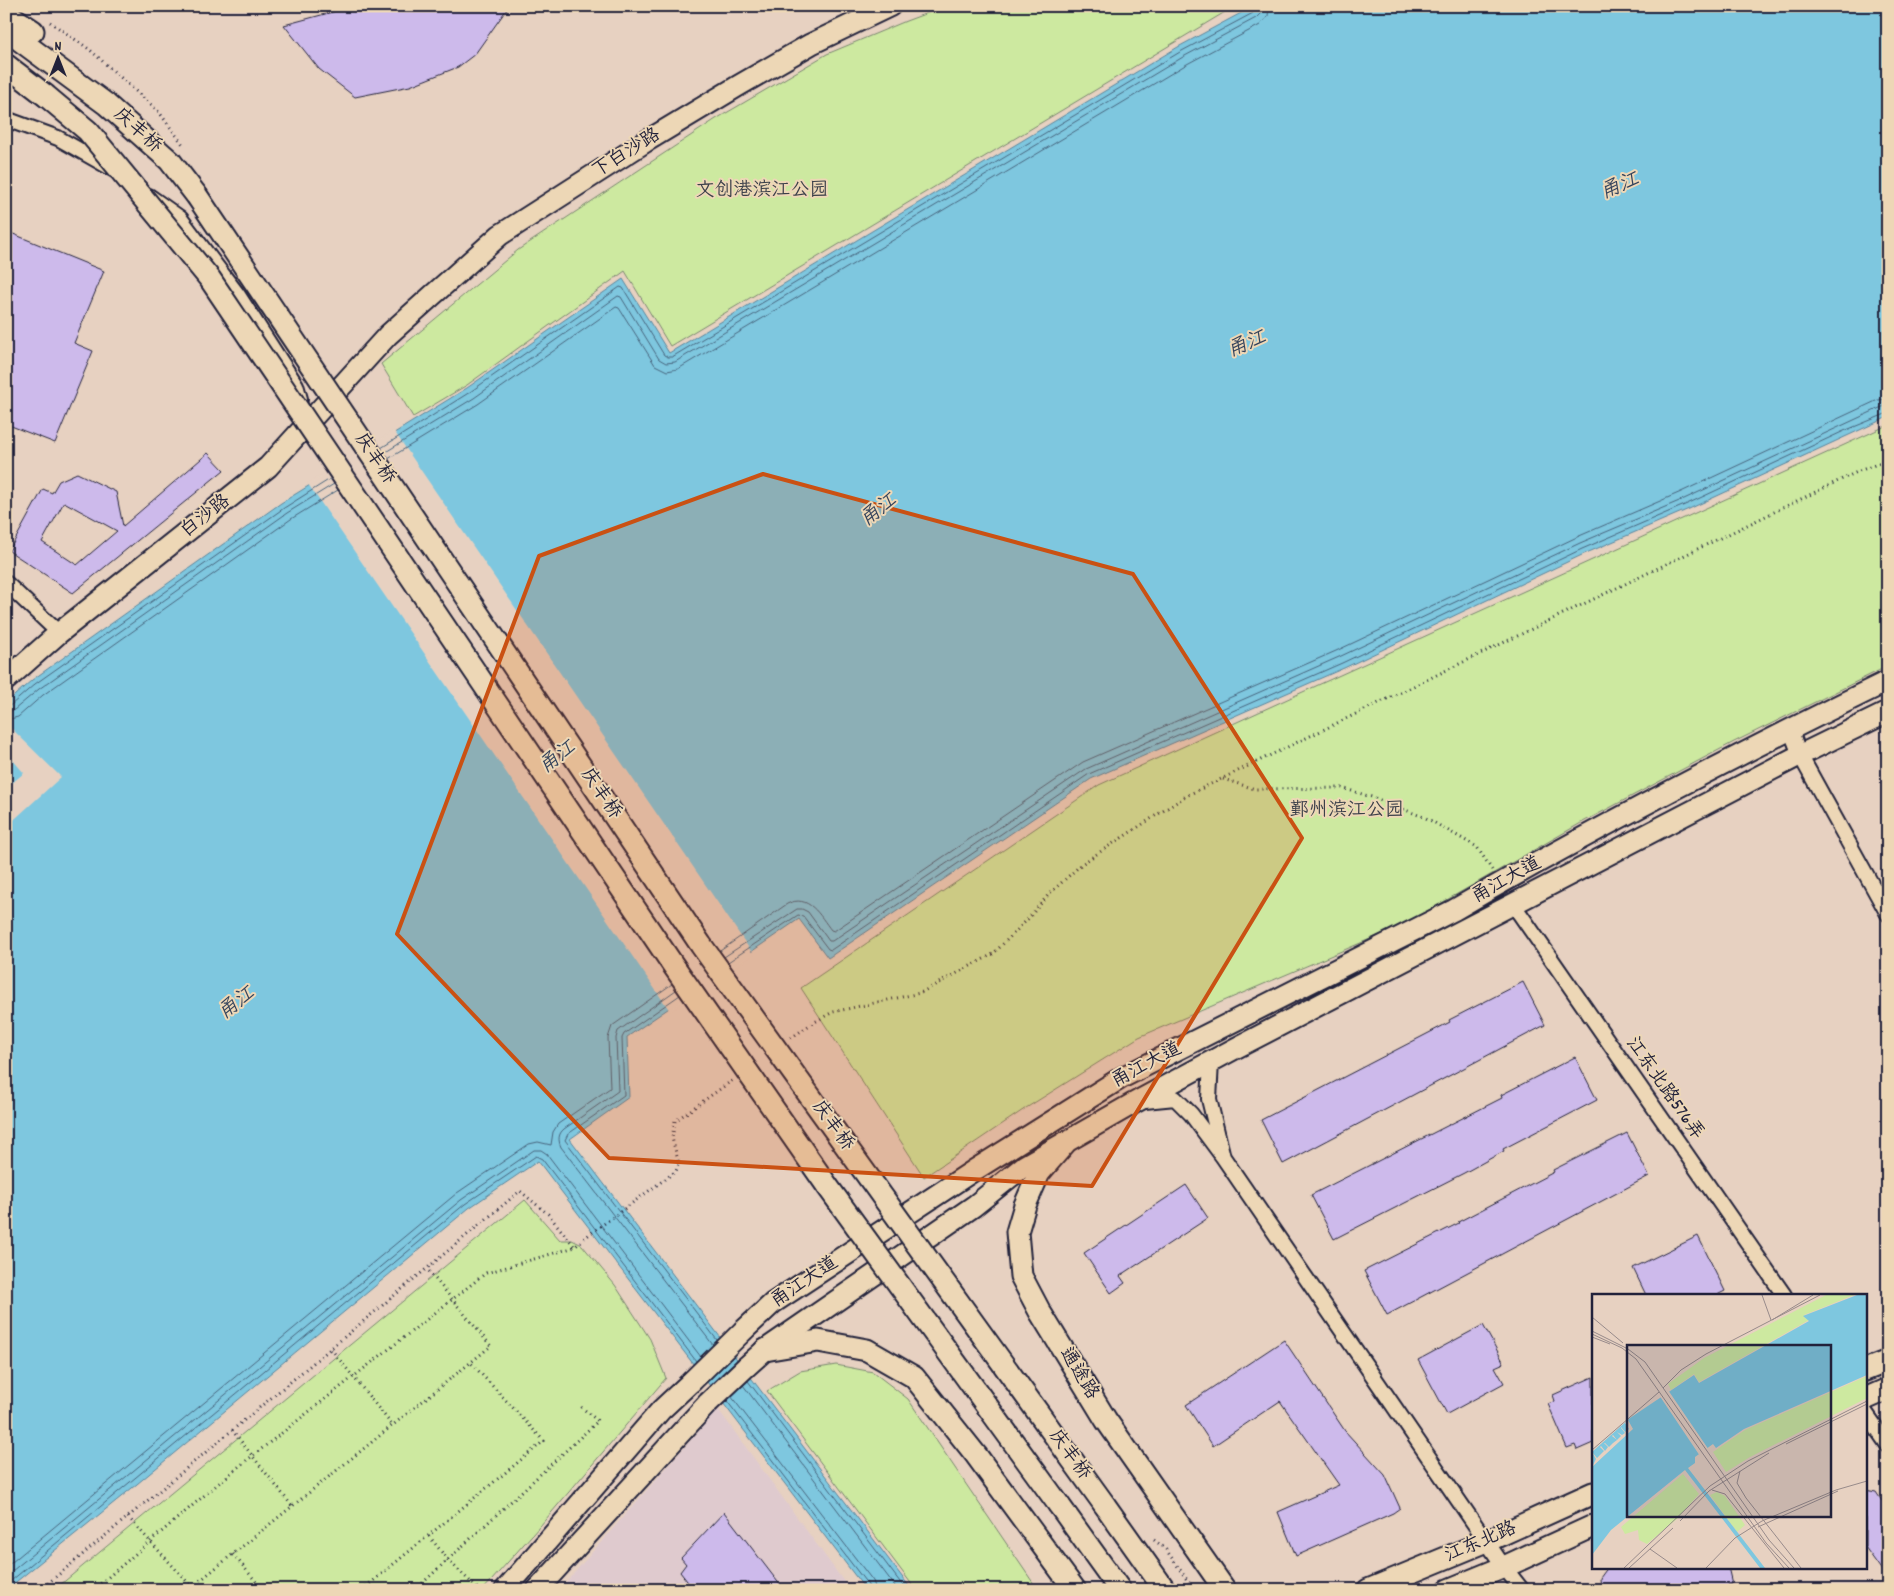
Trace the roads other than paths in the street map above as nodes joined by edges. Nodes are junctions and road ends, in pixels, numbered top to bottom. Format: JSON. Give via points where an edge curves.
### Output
{"nodes":[{"id":1,"x":890,"y":6,"type":"edge"},
{"id":2,"x":6,"y":12,"type":"edge"},
{"id":3,"x":6,"y":30,"type":"edge"},
{"id":4,"x":6,"y":65,"type":"edge"},
{"id":5,"x":6,"y":70,"type":"edge"},
{"id":6,"x":45,"y":95,"type":"junction"},
{"id":7,"x":106,"y":104,"type":"junction"},
{"id":8,"x":6,"y":119,"type":"edge"},
{"id":9,"x":388,"y":334,"type":"joint"},
{"id":10,"x":288,"y":445,"type":"junction"},
{"id":11,"x":6,"y":583,"type":"edge"},
{"id":12,"x":59,"y":634,"type":"junction"},
{"id":13,"x":6,"y":680,"type":"edge"},
{"id":14,"x":1888,"y":681,"type":"edge"},
{"id":15,"x":1888,"y":712,"type":"edge"},
{"id":16,"x":1790,"y":729,"type":"junction"},
{"id":17,"x":1800,"y":755,"type":"junction"},
{"id":18,"x":1513,"y":904,"type":"junction"},
{"id":19,"x":1888,"y":914,"type":"edge"},
{"id":20,"x":1211,"y":1062,"type":"junction"},
{"id":21,"x":1134,"y":1103,"type":"junction"},
{"id":22,"x":1065,"y":1143,"type":"junction"},
{"id":23,"x":1223,"y":1157,"type":"junction"},
{"id":24,"x":1783,"y":1294,"type":"edge"},
{"id":25,"x":765,"y":1350,"type":"junction"},
{"id":26,"x":1888,"y":1361,"type":"edge"},
{"id":27,"x":1866,"y":1370,"type":"edge"},
{"id":28,"x":1888,"y":1389,"type":"edge"},
{"id":29,"x":1866,"y":1399,"type":"edge"},
{"id":30,"x":1866,"y":1413,"type":"edge"},
{"id":31,"x":1888,"y":1445,"type":"edge"},
{"id":32,"x":1592,"y":1493,"type":"edge"},
{"id":33,"x":1592,"y":1526,"type":"edge"},
{"id":34,"x":1487,"y":1541,"type":"junction"},
{"id":35,"x":1504,"y":1568,"type":"junction"},
{"id":36,"x":505,"y":1590,"type":"edge"},
{"id":37,"x":538,"y":1590,"type":"edge"},
{"id":38,"x":1074,"y":1590,"type":"edge"},
{"id":39,"x":1120,"y":1590,"type":"edge"},
{"id":40,"x":1165,"y":1590,"type":"edge"},
{"id":41,"x":1225,"y":1590,"type":"edge"},
{"id":42,"x":1368,"y":1590,"type":"edge"},
{"id":43,"x":1448,"y":1590,"type":"edge"},
{"id":44,"x":1522,"y":1590,"type":"edge"}],
"edges":[{"from":1,"to":9,"type":"main road","name":"下白沙路","via":[[811,44],[738,86],[500,235]]},
{"from":2,"to":7,"type":"main road","via":[[40,36]]},
{"from":3,"to":7,"type":"main road","name":"庆丰桥"},
{"from":4,"to":6,"type":"main road","name":"庆丰桥"},
{"from":5,"to":6,"type":"main road"},
{"from":6,"to":39,"type":"main road","name":"庆丰桥","bridge":true,"via":[[88,131],[210,279],[673,965],[828,1187]]},
{"from":7,"to":40,"type":"main road","name":"庆丰桥","bridge":true,"via":[[170,161],[197,196],[701,945]]},
{"from":8,"to":10,"type":"street","via":[[58,138],[116,171],[180,218],[238,295],[296,385],[300,399],[298,425]]},
{"from":9,"to":10,"type":"main road","name":"白沙路"},
{"from":10,"to":12,"type":"main road","name":"白沙路","via":[[268,468]]},
{"from":11,"to":12,"type":"street"},
{"from":12,"to":13,"type":"main road","name":"白沙路"},
{"from":14,"to":16,"type":"main road","name":"甬江大道"},
{"from":15,"to":17,"type":"main road","name":"甬江大道"},
{"from":16,"to":17,"type":"street"},
{"from":16,"to":36,"type":"main road","name":"甬江大道","bridge":true,"via":[[1454,910],[1121,1078],[773,1303],[661,1410]]},
{"from":17,"to":18,"type":"main road","name":"甬江大道"},
{"from":17,"to":19,"type":"street"},
{"from":18,"to":20,"type":"main road","name":"甬江大道"},
{"from":18,"to":24,"type":"street","name":"江东北路576弄"},
{"from":20,"to":21,"type":"main road","name":"甬江大道"},
{"from":20,"to":23,"type":"street","via":[[1209,1099]]},
{"from":21,"to":22,"type":"main road","name":"甬江大道"},
{"from":21,"to":23,"type":"street","via":[[1175,1098]]},
{"from":22,"to":25,"type":"main road","name":"甬江大道","via":[[1024,1166],[974,1206]]},
{"from":22,"to":41,"type":"main road","name":"通途路","via":[[1039,1173],[1025,1205],[1017,1232],[1021,1276],[1106,1420]]},
{"from":23,"to":34,"type":"street"},
{"from":25,"to":37,"type":"main road","name":"甬江大道","bridge":true,"via":[[708,1403]]},
{"from":25,"to":38,"type":"main road","via":[[818,1342],[867,1350],[914,1377],[976,1455]]},
{"from":26,"to":27,"type":"main road"},
{"from":28,"to":29,"type":"main road"},
{"from":30,"to":31,"type":"street"},
{"from":32,"to":34,"type":"main road","name":"江东北路"},
{"from":33,"to":35,"type":"main road","name":"江东北路"},
{"from":34,"to":35,"type":"street"},
{"from":34,"to":42,"type":"main road","name":"江东北路"},
{"from":35,"to":43,"type":"main road","name":"江东北路"},
{"from":35,"to":44,"type":"street"}]}
